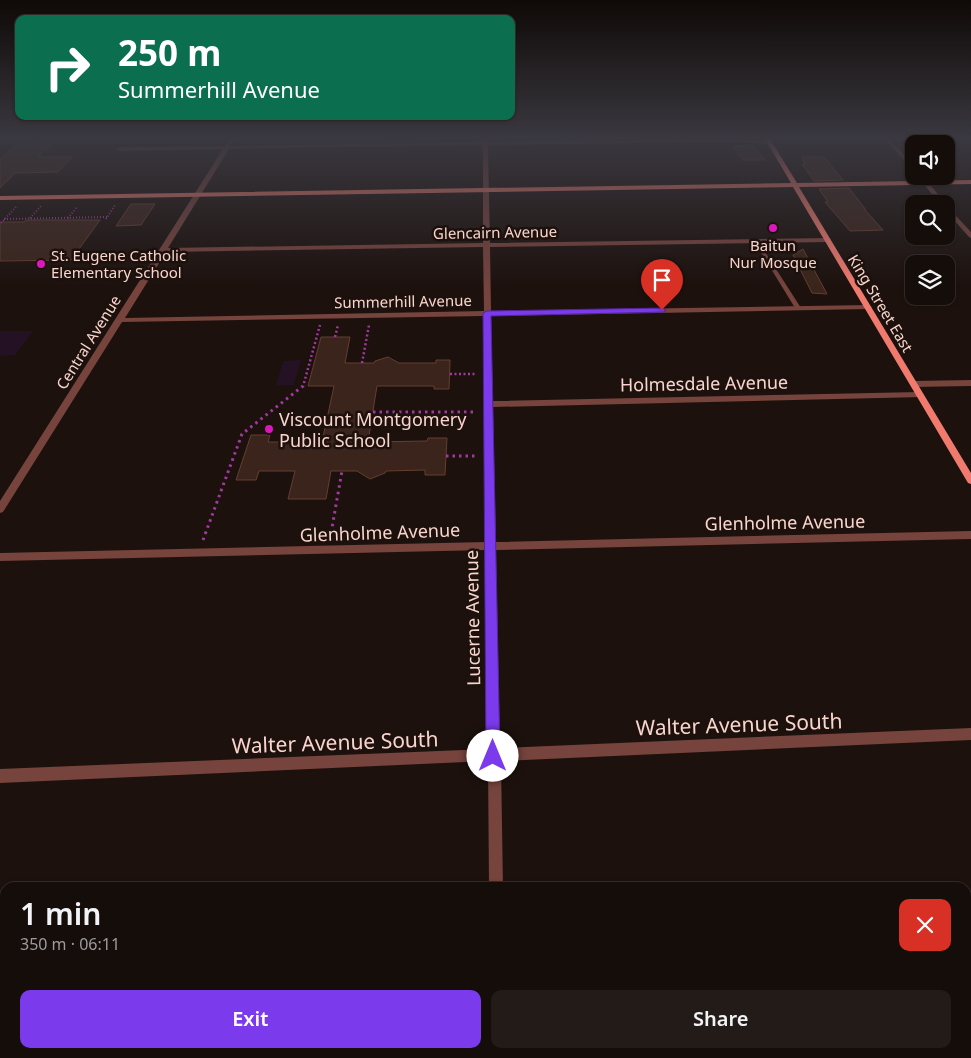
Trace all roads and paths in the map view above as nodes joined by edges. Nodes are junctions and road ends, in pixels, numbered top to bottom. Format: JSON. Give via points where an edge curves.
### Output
{"nodes":[{"id":1,"x":201,"y":188,"type":"edge"},
{"id":2,"x":570,"y":188,"type":"edge"},
{"id":3,"x":797,"y":188,"type":"edge"},
{"id":4,"x":486,"y":190,"type":"junction"},
{"id":5,"x":197,"y":195,"type":"junction"},
{"id":6,"x":25,"y":197,"type":"junction"},
{"id":7,"x":0,"y":198,"type":"edge"},
{"id":8,"x":107,"y":217,"type":"dead end"},
{"id":9,"x":955,"y":217,"type":"edge"},
{"id":10,"x":4,"y":219,"type":"junction"},
{"id":11,"x":1,"y":223,"type":"edge"},
{"id":12,"x":971,"y":236,"type":"edge"},
{"id":13,"x":828,"y":240,"type":"junction"},
{"id":14,"x":756,"y":241,"type":"junction"},
{"id":15,"x":486,"y":245,"type":"junction"},
{"id":16,"x":162,"y":250,"type":"junction"},
{"id":17,"x":868,"y":307,"type":"junction"},
{"id":18,"x":798,"y":308,"type":"junction"},
{"id":19,"x":487,"y":313,"type":"junction"},
{"id":20,"x":371,"y":315,"type":"junction"},
{"id":21,"x":323,"y":316,"type":"junction"},
{"id":22,"x":118,"y":320,"type":"junction"},
{"id":23,"x":362,"y":363,"type":"dead end"},
{"id":24,"x":450,"y":374,"type":"dead end"},
{"id":25,"x":488,"y":374,"type":"junction"},
{"id":26,"x":971,"y":383,"type":"edge"},
{"id":27,"x":914,"y":384,"type":"junction"},
{"id":28,"x":920,"y":395,"type":"junction"},
{"id":29,"x":489,"y":408,"type":"junction"},
{"id":30,"x":373,"y":412,"type":"dead end"},
{"id":31,"x":446,"y":456,"type":"dead end"},
{"id":32,"x":490,"y":456,"type":"junction"},
{"id":33,"x":342,"y":471,"type":"dead end"},
{"id":34,"x":971,"y":481,"type":"edge"},
{"id":35,"x":0,"y":509,"type":"edge"},
{"id":36,"x":971,"y":535,"type":"edge"},
{"id":37,"x":491,"y":545,"type":"junction"},
{"id":38,"x":328,"y":549,"type":"junction"},
{"id":39,"x":199,"y":553,"type":"junction"},
{"id":40,"x":0,"y":557,"type":"edge"},
{"id":41,"x":971,"y":734,"type":"edge"},
{"id":42,"x":493,"y":756,"type":"junction"},
{"id":43,"x":0,"y":776,"type":"edge"},
{"id":44,"x":496,"y":882,"type":"edge"}],
"edges":[{"from":1,"to":5,"type":"street","name":"Central Avenue"},
{"from":2,"to":4,"type":"main road"},
{"from":3,"to":13,"type":"main road","name":"King Street East"},
{"from":4,"to":5,"type":"main road"},
{"from":4,"to":15,"type":"street","name":"Lucerne Avenue"},
{"from":5,"to":6,"type":"main road"},
{"from":5,"to":16,"type":"street","name":"Central Avenue"},
{"from":6,"to":7,"type":"main road"},
{"from":6,"to":10,"type":"path"},
{"from":8,"to":10,"type":"path"},
{"from":9,"to":12,"type":"street"},
{"from":10,"to":11,"type":"path"},
{"from":13,"to":14,"type":"street","name":"Glencairn Avenue"},
{"from":13,"to":17,"type":"main road","name":"King Street East"},
{"from":14,"to":15,"type":"street","name":"Glencairn Avenue"},
{"from":14,"to":18,"type":"lane"},
{"from":15,"to":16,"type":"street","name":"Glencairn Avenue"},
{"from":15,"to":19,"type":"street","name":"Lucerne Avenue"},
{"from":16,"to":22,"type":"street","name":"Central Avenue"},
{"from":17,"to":18,"type":"street","name":"Summerhill Avenue"},
{"from":17,"to":27,"type":"main road","name":"King Street East"},
{"from":18,"to":19,"type":"street","name":"Summerhill Avenue"},
{"from":19,"to":20,"type":"street","name":"Summerhill Avenue"},
{"from":19,"to":25,"type":"street","name":"Lucerne Avenue"},
{"from":20,"to":21,"type":"street","name":"Summerhill Avenue"},
{"from":20,"to":23,"type":"path"},
{"from":21,"to":22,"type":"street","name":"Summerhill Avenue"},
{"from":21,"to":39,"type":"path","via":[[303,386],[242,434]]},
{"from":22,"to":35,"type":"street","name":"Central Avenue"},
{"from":24,"to":25,"type":"path"},
{"from":25,"to":29,"type":"street","name":"Lucerne Avenue"},
{"from":26,"to":27,"type":"street"},
{"from":27,"to":28,"type":"main road","name":"King Street East"},
{"from":28,"to":29,"type":"street","name":"Holmesdale Avenue"},
{"from":28,"to":34,"type":"main road","name":"King Street East"},
{"from":29,"to":30,"type":"path"},
{"from":29,"to":32,"type":"street","name":"Lucerne Avenue"},
{"from":31,"to":32,"type":"path"},
{"from":32,"to":37,"type":"street","name":"Lucerne Avenue"},
{"from":33,"to":38,"type":"path"},
{"from":36,"to":37,"type":"street","name":"Glenholme Avenue"},
{"from":37,"to":38,"type":"street","name":"Glenholme Avenue"},
{"from":37,"to":42,"type":"street","name":"Lucerne Avenue"},
{"from":38,"to":39,"type":"street","name":"Glenholme Avenue"},
{"from":39,"to":40,"type":"street","name":"Glenholme Avenue"},
{"from":41,"to":42,"type":"street","name":"Walter Avenue South"},
{"from":42,"to":43,"type":"street","name":"Walter Avenue South"},
{"from":42,"to":44,"type":"street","name":"Lucerne Avenue"}]}
